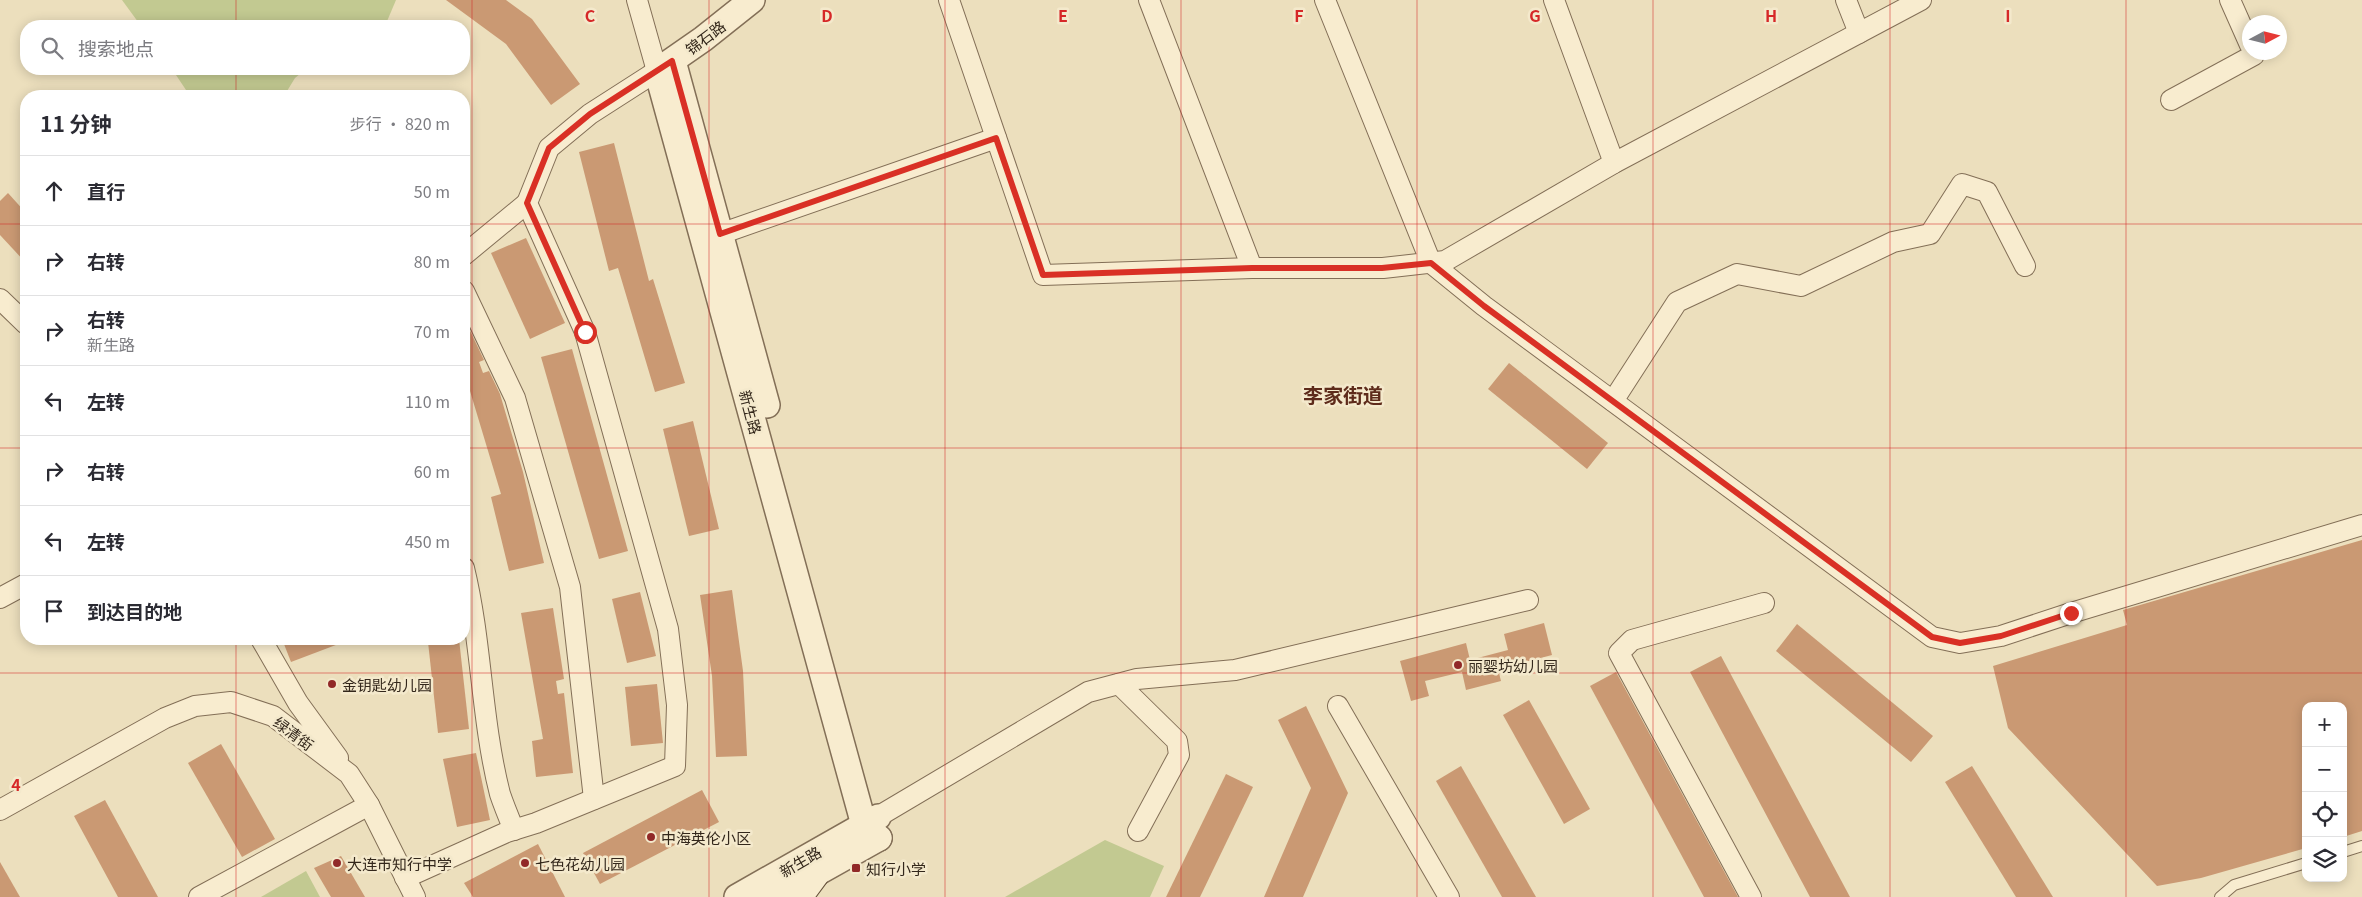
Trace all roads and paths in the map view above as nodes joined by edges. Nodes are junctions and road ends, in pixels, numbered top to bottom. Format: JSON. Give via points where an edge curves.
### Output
{"nodes":[{"id":1,"x":637,"y":0,"type":"edge"},
{"id":2,"x":752,"y":0,"type":"edge"},
{"id":3,"x":949,"y":0,"type":"edge"},
{"id":4,"x":1148,"y":0,"type":"edge"},
{"id":5,"x":1325,"y":0,"type":"edge"},
{"id":6,"x":1554,"y":0,"type":"edge"},
{"id":7,"x":1846,"y":0,"type":"edge"},
{"id":8,"x":1921,"y":0,"type":"edge"},
{"id":9,"x":2230,"y":0,"type":"edge"},
{"id":10,"x":2242,"y":27,"type":"edge"},
{"id":11,"x":1859,"y":33,"type":"junction"},
{"id":12,"x":2245,"y":60,"type":"edge"},
{"id":13,"x":665,"y":66,"type":"junction"},
{"id":14,"x":2171,"y":100,"type":"dead end"},
{"id":15,"x":996,"y":138,"type":"junction"},
{"id":16,"x":1614,"y":163,"type":"junction"},
{"id":17,"x":527,"y":203,"type":"junction"},
{"id":18,"x":720,"y":234,"type":"junction"},
{"id":19,"x":470,"y":250,"type":"edge"},
{"id":20,"x":1431,"y":263,"type":"junction"},
{"id":21,"x":2025,"y":266,"type":"dead end"},
{"id":22,"x":1252,"y":268,"type":"junction"},
{"id":23,"x":0,"y":299,"type":"edge"},
{"id":24,"x":470,"y":303,"type":"edge"},
{"id":25,"x":20,"y":318,"type":"edge"},
{"id":26,"x":1613,"y":401,"type":"junction"},
{"id":27,"x":2362,"y":525,"type":"edge"},
{"id":28,"x":20,"y":587,"type":"edge"},
{"id":29,"x":470,"y":591,"type":"edge"},
{"id":30,"x":0,"y":598,"type":"edge"},
{"id":31,"x":1528,"y":600,"type":"dead end"},
{"id":32,"x":1764,"y":603,"type":"dead end"},
{"id":33,"x":265,"y":645,"type":"edge"},
{"id":34,"x":1119,"y":684,"type":"junction"},
{"id":35,"x":1338,"y":706,"type":"dead end"},
{"id":36,"x":349,"y":774,"type":"junction"},
{"id":37,"x":594,"y":799,"type":"junction"},
{"id":38,"x":369,"y":805,"type":"junction"},
{"id":39,"x":0,"y":810,"type":"edge"},
{"id":40,"x":874,"y":826,"type":"junction"},
{"id":41,"x":514,"y":830,"type":"junction"},
{"id":42,"x":1138,"y":831,"type":"dead end"},
{"id":43,"x":2362,"y":846,"type":"edge"},
{"id":44,"x":2347,"y":851,"type":"edge"},
{"id":45,"x":2302,"y":864,"type":"edge"},
{"id":46,"x":815,"y":874,"type":"junction"},
{"id":47,"x":405,"y":878,"type":"junction"},
{"id":48,"x":199,"y":897,"type":"edge"},
{"id":49,"x":415,"y":897,"type":"edge"},
{"id":50,"x":737,"y":897,"type":"edge"},
{"id":51,"x":774,"y":897,"type":"edge"},
{"id":52,"x":798,"y":897,"type":"edge"},
{"id":53,"x":1449,"y":897,"type":"edge"},
{"id":54,"x":1751,"y":897,"type":"edge"},
{"id":55,"x":2220,"y":897,"type":"edge"}],
"edges":[{"from":1,"to":13,"type":"street","name":"新生路"},
{"from":2,"to":13,"type":"street","name":"锦石路"},
{"from":3,"to":15,"type":"street"},
{"from":4,"to":22,"type":"street"},
{"from":5,"to":20,"type":"street"},
{"from":6,"to":16,"type":"street"},
{"from":7,"to":11,"type":"street"},
{"from":8,"to":11,"type":"street"},
{"from":9,"to":10,"type":"street"},
{"from":11,"to":16,"type":"street"},
{"from":12,"to":14,"type":"street"},
{"from":13,"to":17,"type":"street","via":[[590,114],[549,148]]},
{"from":13,"to":18,"type":"street","name":"新生路"},
{"from":13,"to":40,"type":"street","name":"新生路"},
{"from":15,"to":18,"type":"street"},
{"from":15,"to":22,"type":"street","via":[[1043,275]]},
{"from":16,"to":20,"type":"street","via":[[1461,253]]},
{"from":17,"to":19,"type":"street"},
{"from":17,"to":37,"type":"street","via":[[585,332],[668,629],[676,705],[674,766]]},
{"from":18,"to":40,"type":"street","name":"新生路"},
{"from":20,"to":22,"type":"street","via":[[1382,268]]},
{"from":20,"to":26,"type":"street"},
{"from":21,"to":26,"type":"street","via":[[1987,192],[1962,184],[1930,234],[1893,242],[1801,286],[1737,274],[1677,302]]},
{"from":23,"to":25,"type":"street"},
{"from":24,"to":37,"type":"street","via":[[516,398],[570,587]]},
{"from":26,"to":27,"type":"street","via":[[1932,637],[1960,643],[2001,636]]},
{"from":28,"to":30,"type":"street"},
{"from":29,"to":41,"type":"street","via":[[487,731],[501,796]]},
{"from":31,"to":34,"type":"street","via":[[1235,670],[1137,679]]},
{"from":32,"to":54,"type":"street","via":[[1632,640],[1619,653]]},
{"from":33,"to":36,"type":"street","via":[[298,702]]},
{"from":34,"to":40,"type":"street","via":[[1088,692]]},
{"from":34,"to":42,"type":"street","via":[[1177,741],[1179,755]]},
{"from":35,"to":53,"type":"street"},
{"from":36,"to":38,"type":"street","name":"绿清街"},
{"from":36,"to":39,"type":"street","name":"绿清街","via":[[273,716],[231,702],[195,706],[165,718]]},
{"from":37,"to":41,"type":"street"},
{"from":38,"to":47,"type":"street","name":"绿清街"},
{"from":38,"to":48,"type":"street"},
{"from":40,"to":46,"type":"street","name":"新生路"},
{"from":40,"to":50,"type":"street","name":"新生路"},
{"from":41,"to":47,"type":"street"},
{"from":43,"to":44,"type":"lane"},
{"from":45,"to":55,"type":"lane","via":[[2234,885]]},
{"from":46,"to":51,"type":"street","name":"新生路"},
{"from":46,"to":52,"type":"main road"},
{"from":47,"to":49,"type":"street","name":"绿清街"}]}
